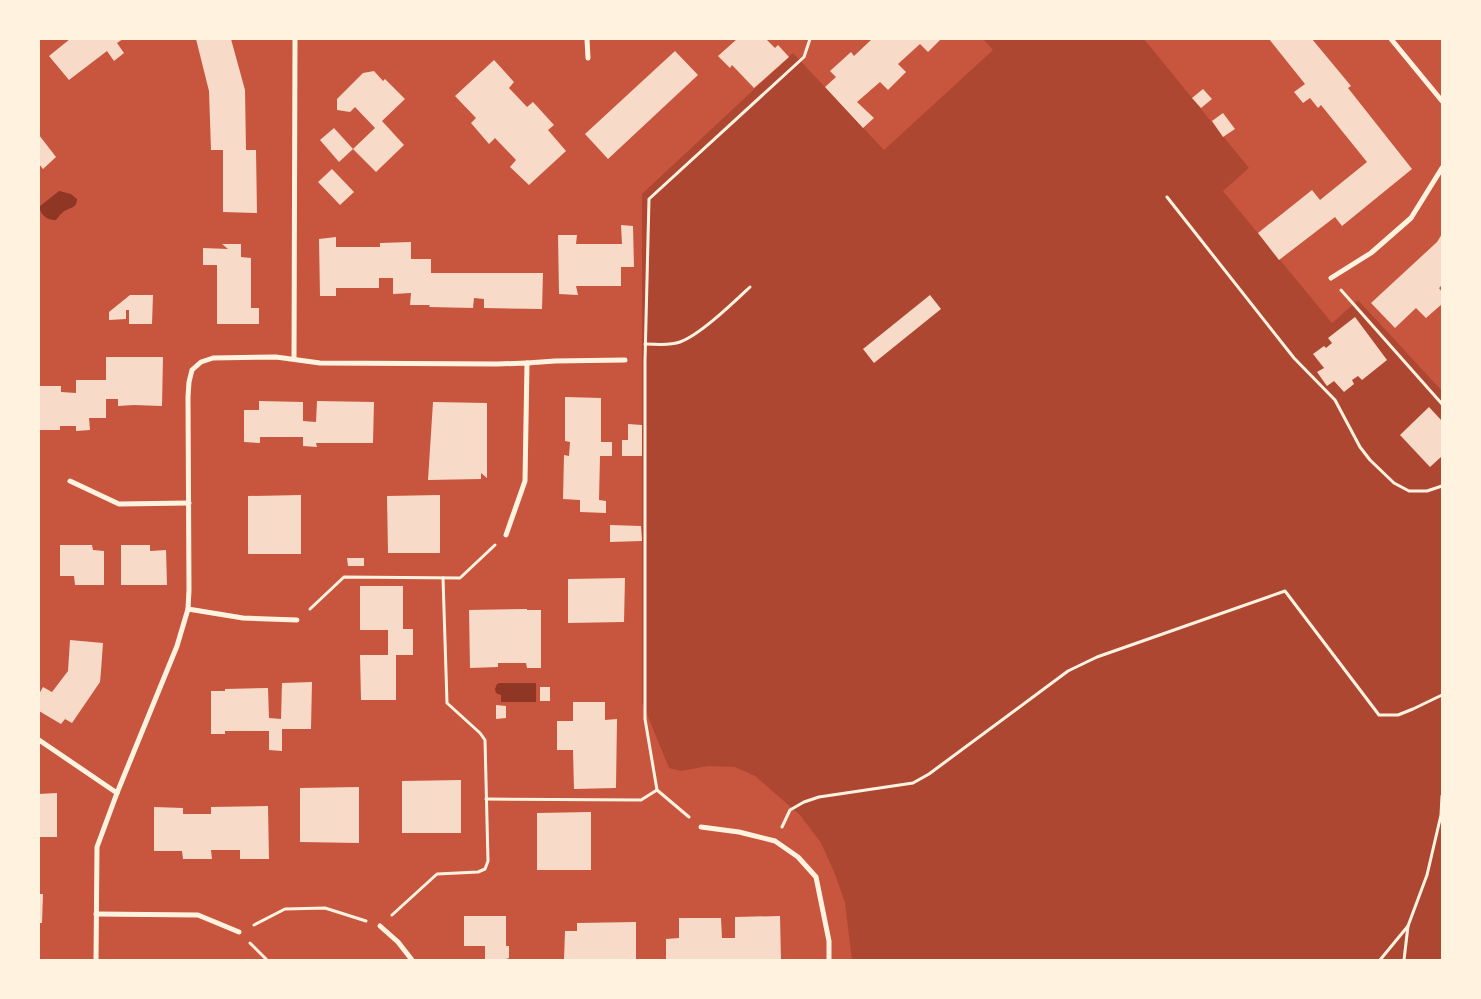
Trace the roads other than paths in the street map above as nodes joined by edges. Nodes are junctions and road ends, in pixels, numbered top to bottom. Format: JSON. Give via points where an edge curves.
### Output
{"nodes":[{"id":1,"x":295,"y":39,"type":"edge"},
{"id":2,"x":588,"y":39,"type":"edge"},
{"id":3,"x":1391,"y":39,"type":"edge"},
{"id":4,"x":588,"y":58,"type":"dead end"},
{"id":5,"x":1442,"y":101,"type":"edge"},
{"id":6,"x":1442,"y":168,"type":"edge"},
{"id":7,"x":1331,"y":278,"type":"road end"},
{"id":8,"x":294,"y":359,"type":"junction"},
{"id":9,"x":625,"y":360,"type":"dead end"},
{"id":10,"x":527,"y":363,"type":"junction"},
{"id":11,"x":70,"y":481,"type":"dead end"},
{"id":12,"x":189,"y":503,"type":"junction"},
{"id":13,"x":506,"y":535,"type":"road end"},
{"id":14,"x":188,"y":609,"type":"junction"},
{"id":15,"x":297,"y":620,"type":"road end"},
{"id":16,"x":39,"y":740,"type":"edge"},
{"id":17,"x":117,"y":792,"type":"junction"},
{"id":18,"x":701,"y":827,"type":"road end"},
{"id":19,"x":96,"y":914,"type":"junction"},
{"id":20,"x":380,"y":926,"type":"road end"},
{"id":21,"x":239,"y":932,"type":"road end"},
{"id":22,"x":96,"y":960,"type":"edge"},
{"id":23,"x":412,"y":960,"type":"edge"},
{"id":24,"x":830,"y":960,"type":"edge"}],
"edges":[{"from":1,"to":8,"type":"street"},
{"from":2,"to":4,"type":"street"},
{"from":3,"to":5,"type":"street"},
{"from":6,"to":7,"type":"street","via":[[1411,218],[1371,253]]},
{"from":8,"to":10,"type":"street","via":[[320,363]]},
{"from":8,"to":12,"type":"street","via":[[213,358],[192,370],[188,396]]},
{"from":9,"to":10,"type":"street"},
{"from":10,"to":13,"type":"street","via":[[525,481]]},
{"from":11,"to":12,"type":"street","via":[[119,504]]},
{"from":12,"to":14,"type":"street"},
{"from":14,"to":15,"type":"street","via":[[243,618]]},
{"from":14,"to":17,"type":"street","via":[[177,646]]},
{"from":16,"to":17,"type":"street"},
{"from":17,"to":19,"type":"street","via":[[97,847]]},
{"from":18,"to":24,"type":"street","via":[[775,841],[798,857],[816,877]]},
{"from":19,"to":21,"type":"street","via":[[198,915]]},
{"from":19,"to":22,"type":"street"},
{"from":20,"to":23,"type":"street"}]}
